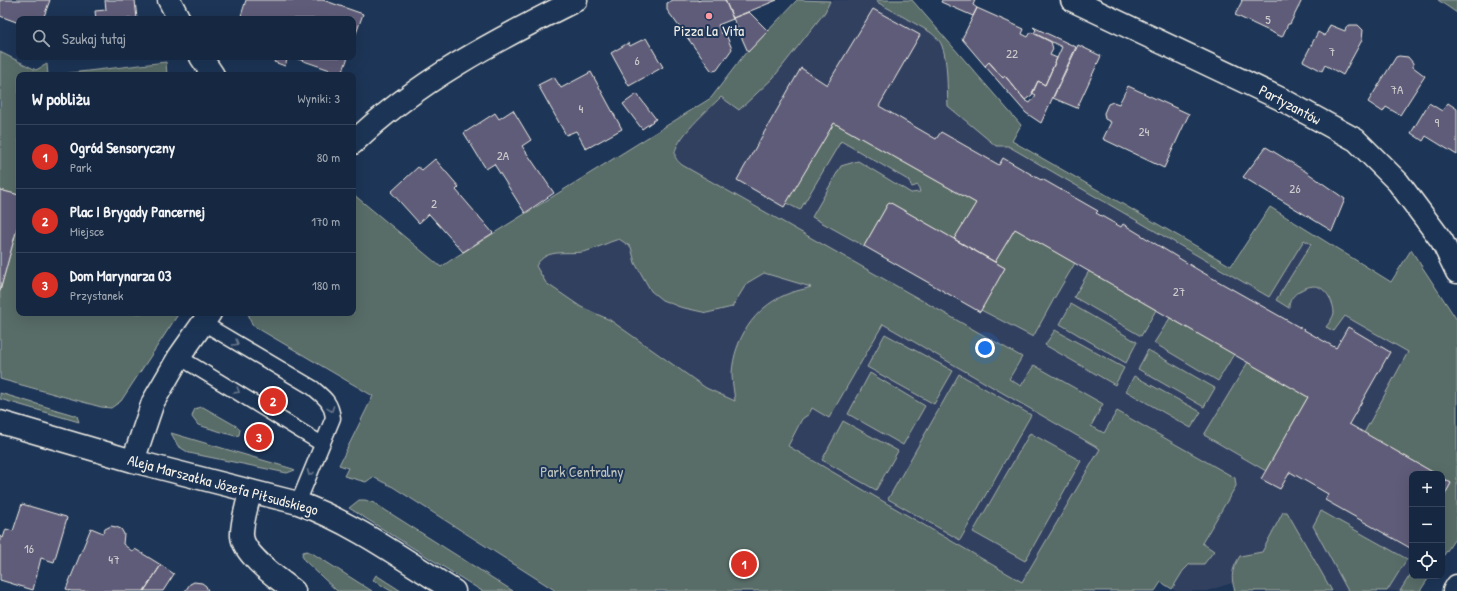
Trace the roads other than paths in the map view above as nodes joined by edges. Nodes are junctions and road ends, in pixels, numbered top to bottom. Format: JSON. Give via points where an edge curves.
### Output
{"nodes":[{"id":1,"x":169,"y":0,"type":"edge"},
{"id":2,"x":576,"y":0,"type":"edge"},
{"id":3,"x":1072,"y":0,"type":"edge"},
{"id":4,"x":177,"y":16,"type":"edge"},
{"id":5,"x":203,"y":60,"type":"edge"},
{"id":6,"x":211,"y":72,"type":"edge"},
{"id":7,"x":356,"y":140,"type":"edge"},
{"id":8,"x":1457,"y":272,"type":"edge"},
{"id":9,"x":206,"y":318,"type":"edge"},
{"id":10,"x":179,"y":357,"type":"junction"},
{"id":11,"x":0,"y":422,"type":"edge"},
{"id":12,"x":322,"y":444,"type":"junction"},
{"id":13,"x":133,"y":461,"type":"junction"},
{"id":14,"x":250,"y":491,"type":"junction"},
{"id":15,"x":298,"y":503,"type":"junction"},
{"id":16,"x":1457,"y":586,"type":"edge"},
{"id":17,"x":294,"y":591,"type":"edge"},
{"id":18,"x":454,"y":591,"type":"edge"},
{"id":19,"x":1454,"y":591,"type":"edge"}],
"edges":[{"from":1,"to":4,"type":"street"},
{"from":2,"to":7,"type":"street","via":[[483,49],[416,91]]},
{"from":3,"to":8,"type":"street","name":"Partyzantów","via":[[1281,99],[1356,140],[1398,182],[1442,241]]},
{"from":5,"to":6,"type":"street"},
{"from":9,"to":10,"type":"street"},
{"from":9,"to":12,"type":"lane","one_way":true,"via":[[324,396],[332,407],[333,418]]},
{"from":10,"to":12,"type":"lane","one_way":true},
{"from":10,"to":13,"type":"street","via":[[153,402]]},
{"from":11,"to":13,"type":"street","name":"Aleja Marszałka Józefa Piłsudskiego"},
{"from":12,"to":15,"type":"lane","one_way":true},
{"from":13,"to":14,"type":"street","name":"Aleja Marszałka Józefa Piłsudskiego"},
{"from":14,"to":15,"type":"street","name":"Aleja Marszałka Józefa Piłsudskiego"},
{"from":14,"to":17,"type":"street","via":[[242,537],[246,547],[255,558]]},
{"from":15,"to":18,"type":"street","name":"Aleja Marszałka Józefa Piłsudskiego","via":[[343,522]]},
{"from":16,"to":19,"type":"street"}]}
